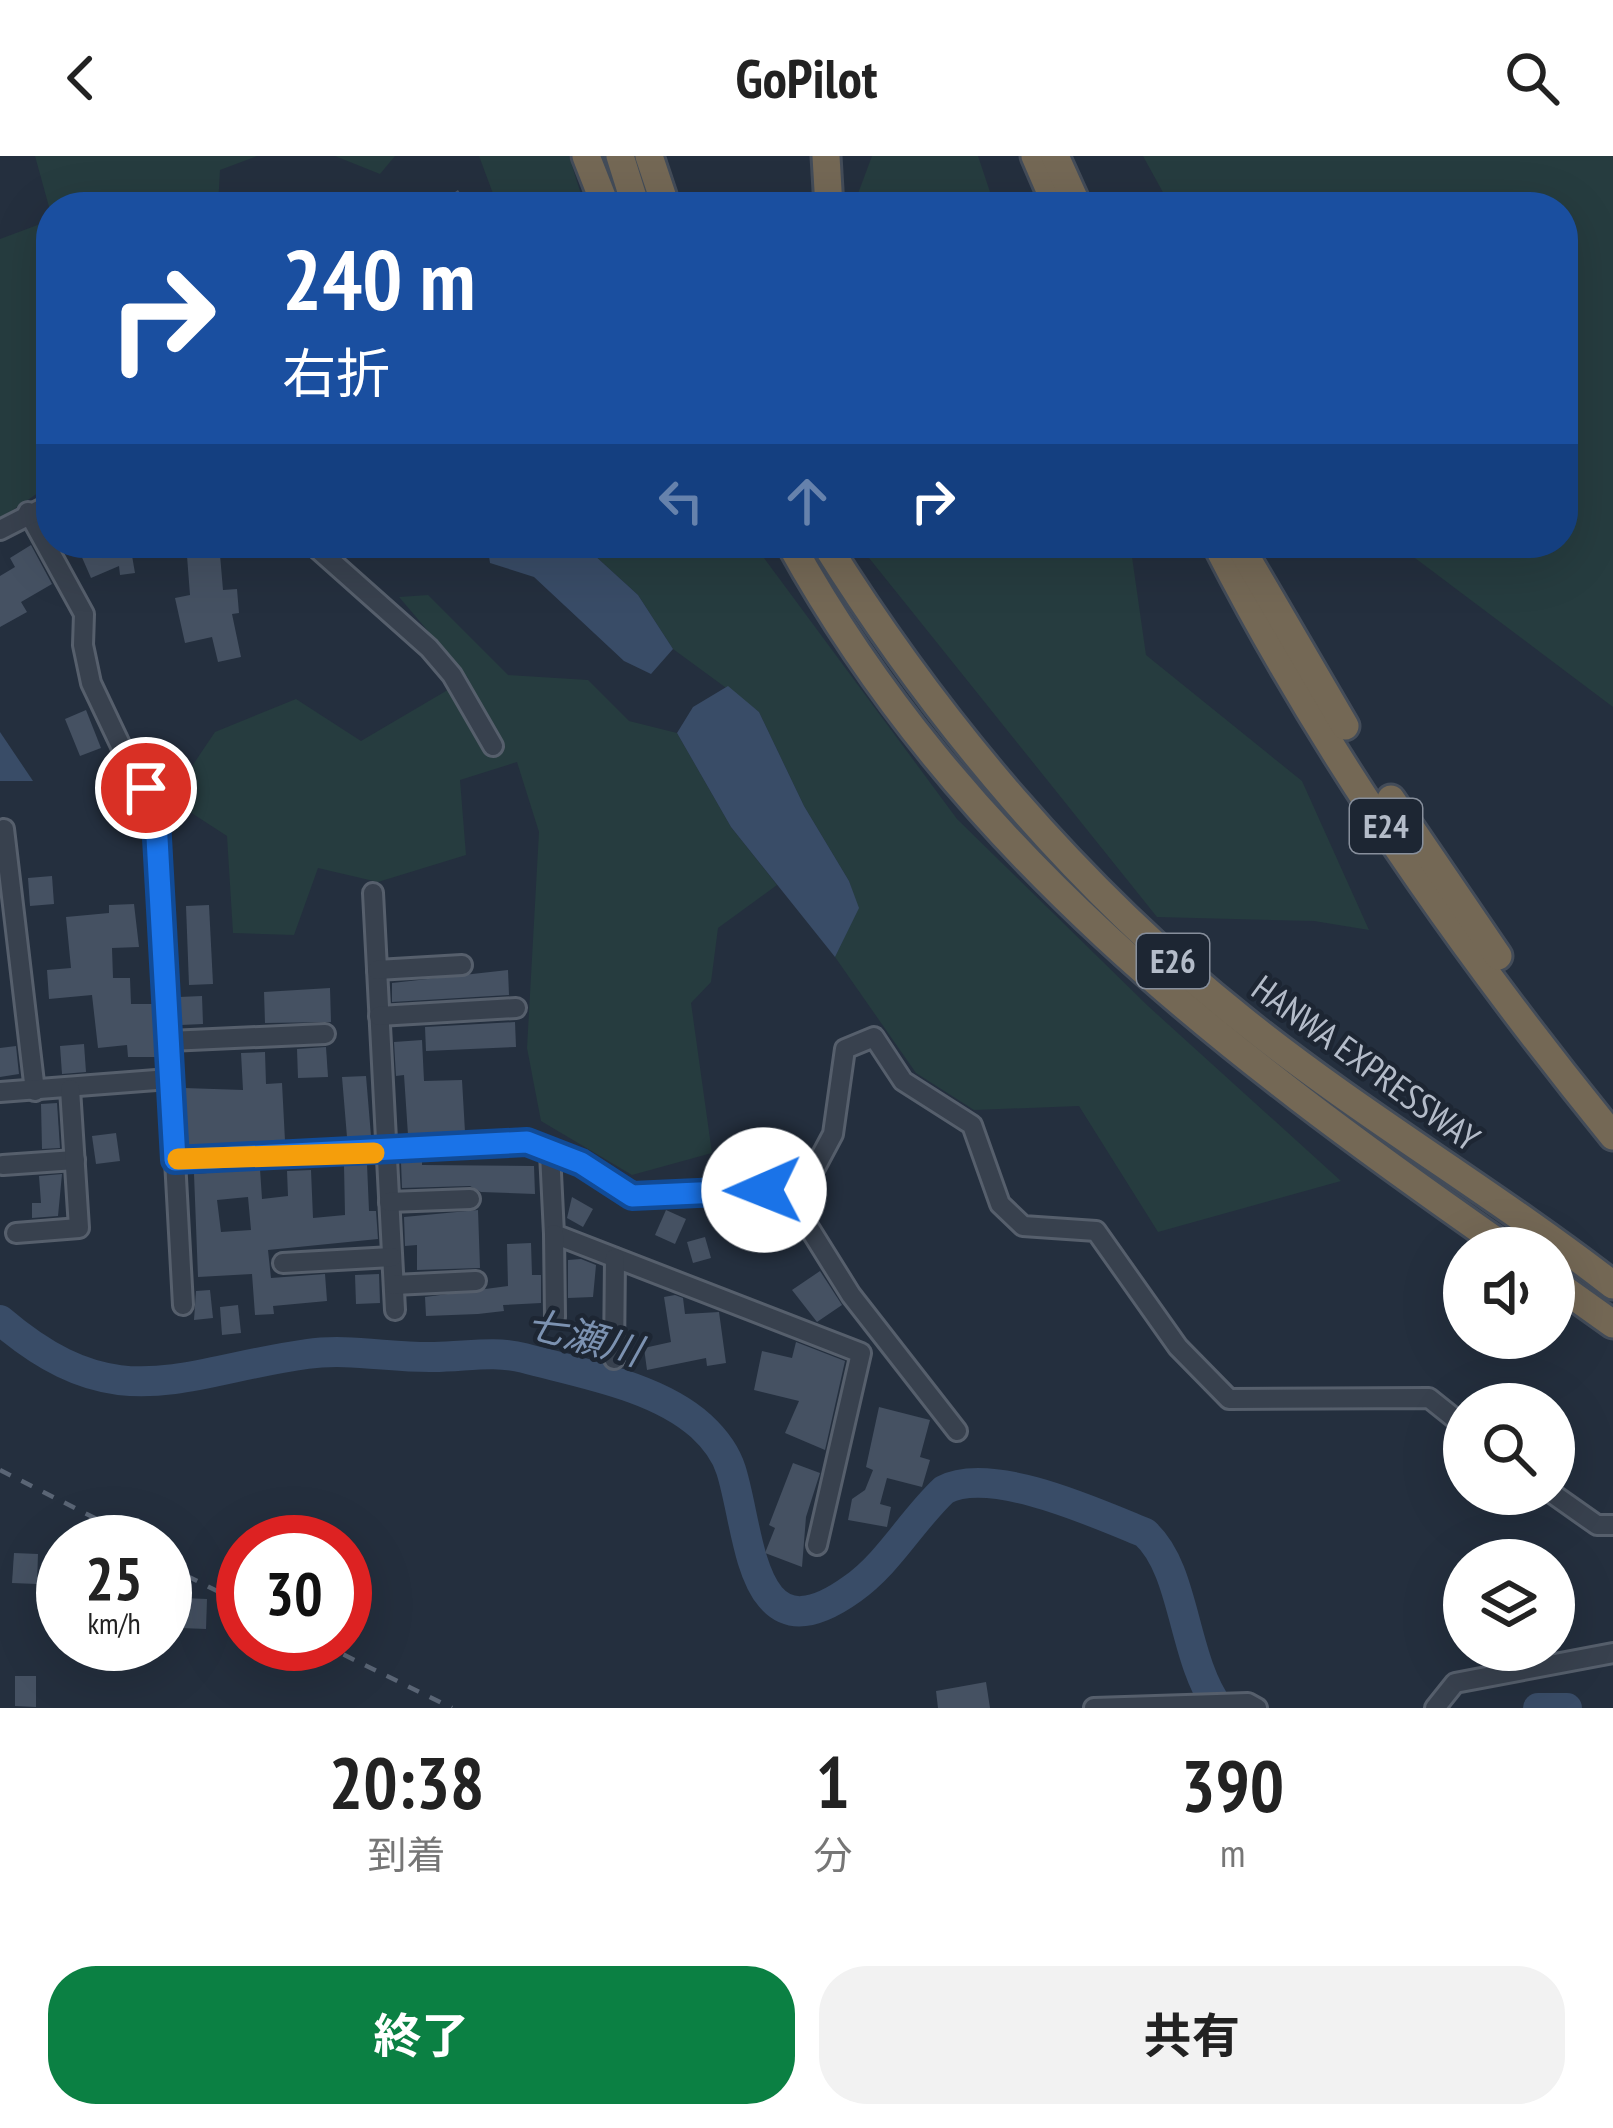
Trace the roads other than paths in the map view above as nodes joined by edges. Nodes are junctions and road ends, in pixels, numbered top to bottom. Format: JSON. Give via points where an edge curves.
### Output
{"nodes":[{"id":1,"x":586,"y":156,"type":"edge"},
{"id":2,"x":620,"y":156,"type":"edge"},
{"id":3,"x":649,"y":156,"type":"edge"},
{"id":4,"x":826,"y":156,"type":"edge"},
{"id":5,"x":1043,"y":160,"type":"edge"},
{"id":6,"x":600,"y":192,"type":"edge"},
{"id":7,"x":631,"y":192,"type":"edge"},
{"id":8,"x":661,"y":192,"type":"edge"},
{"id":9,"x":828,"y":192,"type":"edge"},
{"id":10,"x":1053,"y":192,"type":"edge"},
{"id":11,"x":1067,"y":192,"type":"edge"},
{"id":12,"x":36,"y":509,"type":"edge"},
{"id":13,"x":28,"y":512,"type":"junction"},
{"id":14,"x":36,"y":527,"type":"edge"},
{"id":15,"x":0,"y":530,"type":"edge"},
{"id":16,"x":53,"y":558,"type":"edge"},
{"id":17,"x":328,"y":558,"type":"edge"},
{"id":18,"x":798,"y":558,"type":"edge"},
{"id":19,"x":835,"y":558,"type":"edge"},
{"id":20,"x":851,"y":558,"type":"edge"},
{"id":21,"x":1225,"y":558,"type":"edge"},
{"id":22,"x":1247,"y":558,"type":"edge"},
{"id":23,"x":493,"y":746,"type":"dead end"},
{"id":24,"x":4,"y":829,"type":"dead end"},
{"id":25,"x":1093,"y":886,"type":"junction"},
{"id":26,"x":373,"y":893,"type":"dead end"},
{"id":27,"x":463,"y":965,"type":"dead end"},
{"id":28,"x":377,"y":970,"type":"junction"},
{"id":29,"x":516,"y":1008,"type":"dead end"},
{"id":30,"x":379,"y":1016,"type":"junction"},
{"id":31,"x":325,"y":1034,"type":"dead end"},
{"id":32,"x":169,"y":1041,"type":"junction"},
{"id":33,"x":169,"y":1079,"type":"junction"},
{"id":34,"x":1583,"y":1085,"type":"junction"},
{"id":35,"x":70,"y":1089,"type":"junction"},
{"id":36,"x":34,"y":1090,"type":"junction"},
{"id":37,"x":0,"y":1092,"type":"edge"},
{"id":38,"x":1613,"y":1108,"type":"edge"},
{"id":39,"x":1613,"y":1136,"type":"edge"},
{"id":40,"x":386,"y":1153,"type":"junction"},
{"id":41,"x":550,"y":1153,"type":"junction"},
{"id":42,"x":75,"y":1160,"type":"junction"},
{"id":43,"x":175,"y":1160,"type":"junction"},
{"id":44,"x":3,"y":1165,"type":"dead end"},
{"id":45,"x":470,"y":1199,"type":"dead end"},
{"id":46,"x":389,"y":1202,"type":"junction"},
{"id":47,"x":793,"y":1209,"type":"junction"},
{"id":48,"x":1477,"y":1227,"type":"edge"},
{"id":49,"x":16,"y":1233,"type":"dead end"},
{"id":50,"x":554,"y":1234,"type":"junction"},
{"id":51,"x":392,"y":1257,"type":"junction"},
{"id":52,"x":615,"y":1258,"type":"junction"},
{"id":53,"x":283,"y":1263,"type":"dead end"},
{"id":54,"x":476,"y":1281,"type":"dead end"},
{"id":55,"x":1613,"y":1285,"type":"edge"},
{"id":56,"x":394,"y":1286,"type":"junction"},
{"id":57,"x":1575,"y":1297,"type":"edge"},
{"id":58,"x":182,"y":1305,"type":"dead end"},
{"id":59,"x":395,"y":1310,"type":"dead end"},
{"id":60,"x":555,"y":1317,"type":"dead end"},
{"id":61,"x":1613,"y":1324,"type":"edge"},
{"id":62,"x":614,"y":1359,"type":"dead end"},
{"id":63,"x":1443,"y":1409,"type":"edge"},
{"id":64,"x":957,"y":1431,"type":"dead end"},
{"id":65,"x":1575,"y":1510,"type":"edge"},
{"id":66,"x":1613,"y":1525,"type":"edge"},
{"id":67,"x":817,"y":1546,"type":"dead end"},
{"id":68,"x":1613,"y":1653,"type":"edge"},
{"id":69,"x":1253,"y":1705,"type":"edge"},
{"id":70,"x":1094,"y":1708,"type":"edge"},
{"id":71,"x":1435,"y":1708,"type":"edge"}],
"edges":[{"from":1,"to":6,"type":"highway"},
{"from":2,"to":7,"type":"highway"},
{"from":3,"to":8,"type":"highway"},
{"from":4,"to":9,"type":"highway"},
{"from":5,"to":10,"type":"highway"},
{"from":5,"to":11,"type":"highway"},
{"from":12,"to":13,"type":"street"},
{"from":13,"to":14,"type":"street"},
{"from":13,"to":15,"type":"street"},
{"from":16,"to":32,"type":"street","via":[[84,614],[91,683],[156,820]]},
{"from":17,"to":23,"type":"street","via":[[452,675]]},
{"from":18,"to":48,"type":"highway","name":"HANWA EXPRESSWAY","number":"E26","via":[[922,738],[1079,914],[1221,1042]]},
{"from":19,"to":25,"type":"highway","name":"HANWA EXPRESSWAY","number":"E26","via":[[948,719]]},
{"from":20,"to":25,"type":"highway","via":[[953,712]]},
{"from":21,"to":34,"type":"highway","number":"E24","via":[[1425,886]]},
{"from":22,"to":34,"type":"highway","number":"E24","via":[[1352,738]]},
{"from":24,"to":36,"type":"street"},
{"from":25,"to":55,"type":"highway","name":"HANWA EXPRESSWAY","number":"E26","via":[[1241,1019]]},
{"from":26,"to":28,"type":"street"},
{"from":27,"to":28,"type":"street"},
{"from":28,"to":30,"type":"street"},
{"from":29,"to":30,"type":"street"},
{"from":30,"to":40,"type":"street"},
{"from":31,"to":32,"type":"street"},
{"from":32,"to":33,"type":"street"},
{"from":33,"to":35,"type":"street"},
{"from":33,"to":43,"type":"street"},
{"from":34,"to":38,"type":"highway","number":"E24"},
{"from":34,"to":39,"type":"highway","number":"E24"},
{"from":35,"to":36,"type":"street"},
{"from":35,"to":42,"type":"street"},
{"from":36,"to":37,"type":"street"},
{"from":40,"to":41,"type":"street","via":[[527,1142]]},
{"from":40,"to":43,"type":"street"},
{"from":40,"to":46,"type":"street"},
{"from":41,"to":47,"type":"street","via":[[632,1196],[764,1190]]},
{"from":41,"to":50,"type":"street"},
{"from":42,"to":44,"type":"street"},
{"from":42,"to":49,"type":"street","via":[[79,1228]]},
{"from":43,"to":58,"type":"street"},
{"from":45,"to":46,"type":"street"},
{"from":46,"to":51,"type":"street"},
{"from":47,"to":63,"type":"street","via":[[833,1134],[844,1049],[874,1036],[903,1081],[972,1125],[1000,1204],[1023,1226],[1096,1231],[1178,1347],[1229,1399],[1429,1398]]},
{"from":47,"to":64,"type":"street"},
{"from":50,"to":52,"type":"street"},
{"from":50,"to":60,"type":"street"},
{"from":51,"to":53,"type":"street"},
{"from":51,"to":56,"type":"street"},
{"from":52,"to":62,"type":"street"},
{"from":52,"to":67,"type":"street","via":[[861,1353]]},
{"from":54,"to":56,"type":"street"},
{"from":56,"to":59,"type":"street"},
{"from":57,"to":61,"type":"highway"},
{"from":65,"to":66,"type":"street","via":[[1597,1525]]},
{"from":68,"to":71,"type":"street","via":[[1455,1683]]},
{"from":69,"to":70,"type":"street"}]}
